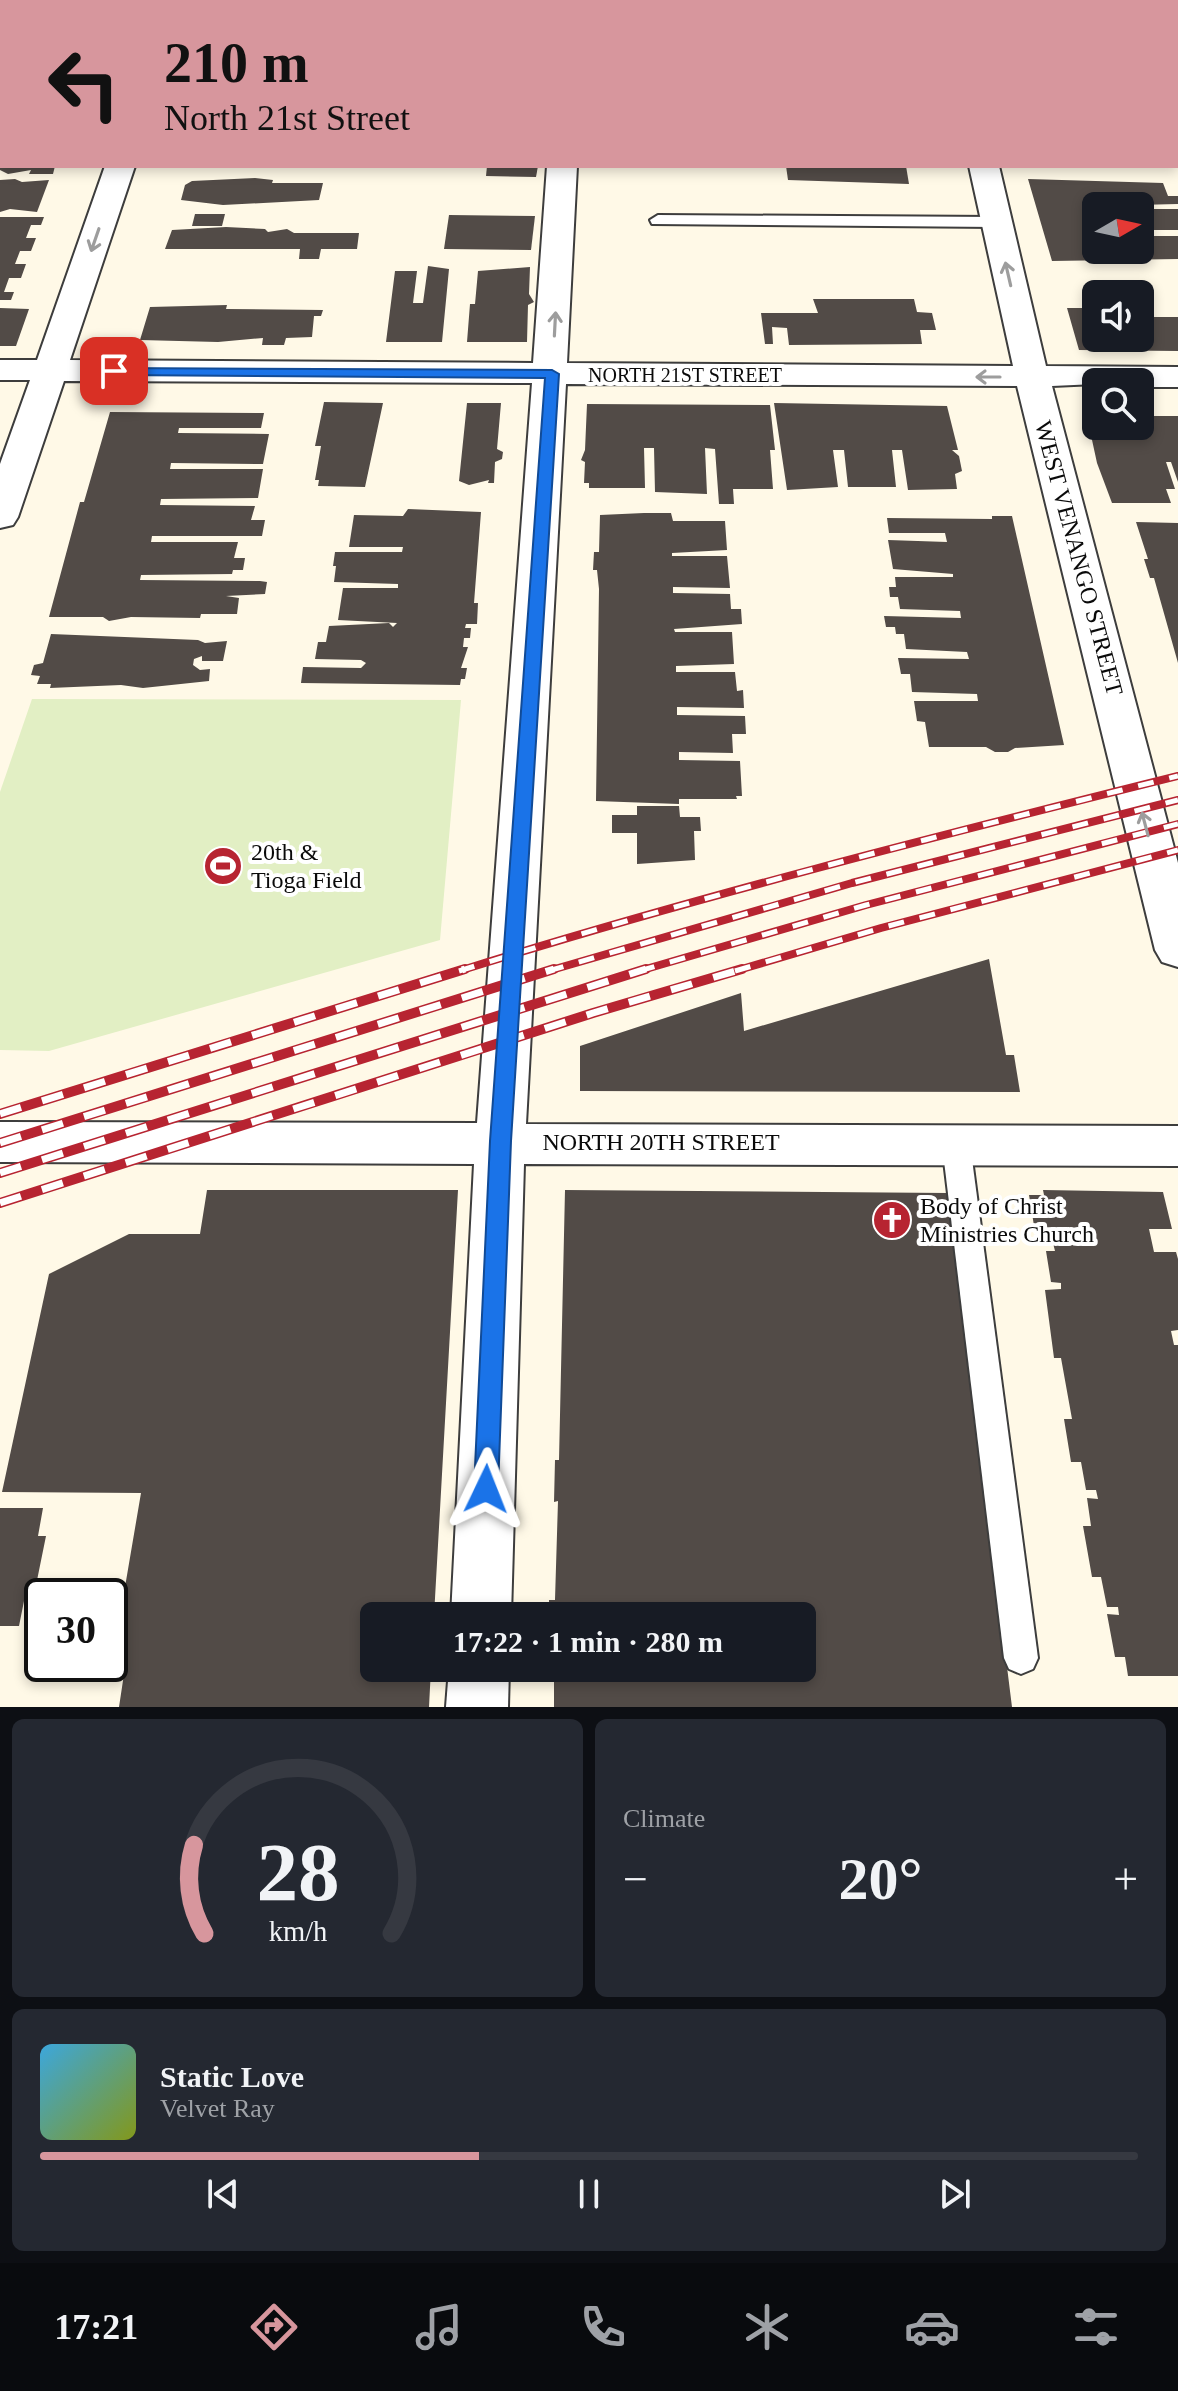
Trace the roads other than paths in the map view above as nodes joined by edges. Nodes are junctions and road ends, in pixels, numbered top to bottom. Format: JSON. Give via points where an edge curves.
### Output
{"nodes":[{"id":1,"x":119,"y":168,"type":"edge"},
{"id":2,"x":562,"y":168,"type":"edge"},
{"id":3,"x":984,"y":168,"type":"edge"},
{"id":4,"x":658,"y":220,"type":"dead end"},
{"id":5,"x":996,"y":222,"type":"junction"},
{"id":6,"x":0,"y":370,"type":"edge"},
{"id":7,"x":51,"y":370,"type":"junction"},
{"id":8,"x":552,"y":374,"type":"junction"},
{"id":9,"x":1032,"y":377,"type":"junction"},
{"id":10,"x":1178,"y":377,"type":"edge"},
{"id":11,"x":0,"y":517,"type":"edge"},
{"id":12,"x":1178,"y":950,"type":"edge"},
{"id":13,"x":500,"y":1141,"type":"junction"},
{"id":14,"x":0,"y":1142,"type":"edge"},
{"id":15,"x":956,"y":1144,"type":"junction"},
{"id":16,"x":1178,"y":1146,"type":"edge"},
{"id":17,"x":482,"y":1602,"type":"edge"},
{"id":18,"x":1021,"y":1658,"type":"dead end"},
{"id":19,"x":478,"y":1682,"type":"edge"},
{"id":20,"x":477,"y":1707,"type":"edge"}],
"edges":[{"from":1,"to":7,"type":"street","one_way":true},
{"from":8,"to":2,"type":"street","one_way":true},
{"from":3,"to":5,"type":"street","name":"WEST VENANGO STREET"},
{"from":4,"to":5,"type":"lane"},
{"from":9,"to":5,"type":"street","name":"WEST VENANGO STREET","one_way":true},
{"from":6,"to":7,"type":"street","name":"NORTH 21ST STREET"},
{"from":7,"to":8,"type":"street","name":"NORTH 21ST STREET"},
{"from":7,"to":11,"type":"street"},
{"from":9,"to":8,"type":"street","name":"NORTH 21ST STREET","one_way":true},
{"from":8,"to":13,"type":"street"},
{"from":9,"to":10,"type":"street","name":"NORTH 21ST STREET"},
{"from":12,"to":9,"type":"street","name":"WEST VENANGO STREET","one_way":true},
{"from":13,"to":14,"type":"street","name":"NORTH 20TH STREET"},
{"from":13,"to":15,"type":"street","name":"NORTH 20TH STREET"},
{"from":13,"to":17,"type":"street"},
{"from":15,"to":16,"type":"street","name":"NORTH 20TH STREET"},
{"from":15,"to":18,"type":"lane"},
{"from":19,"to":20,"type":"street"}]}
